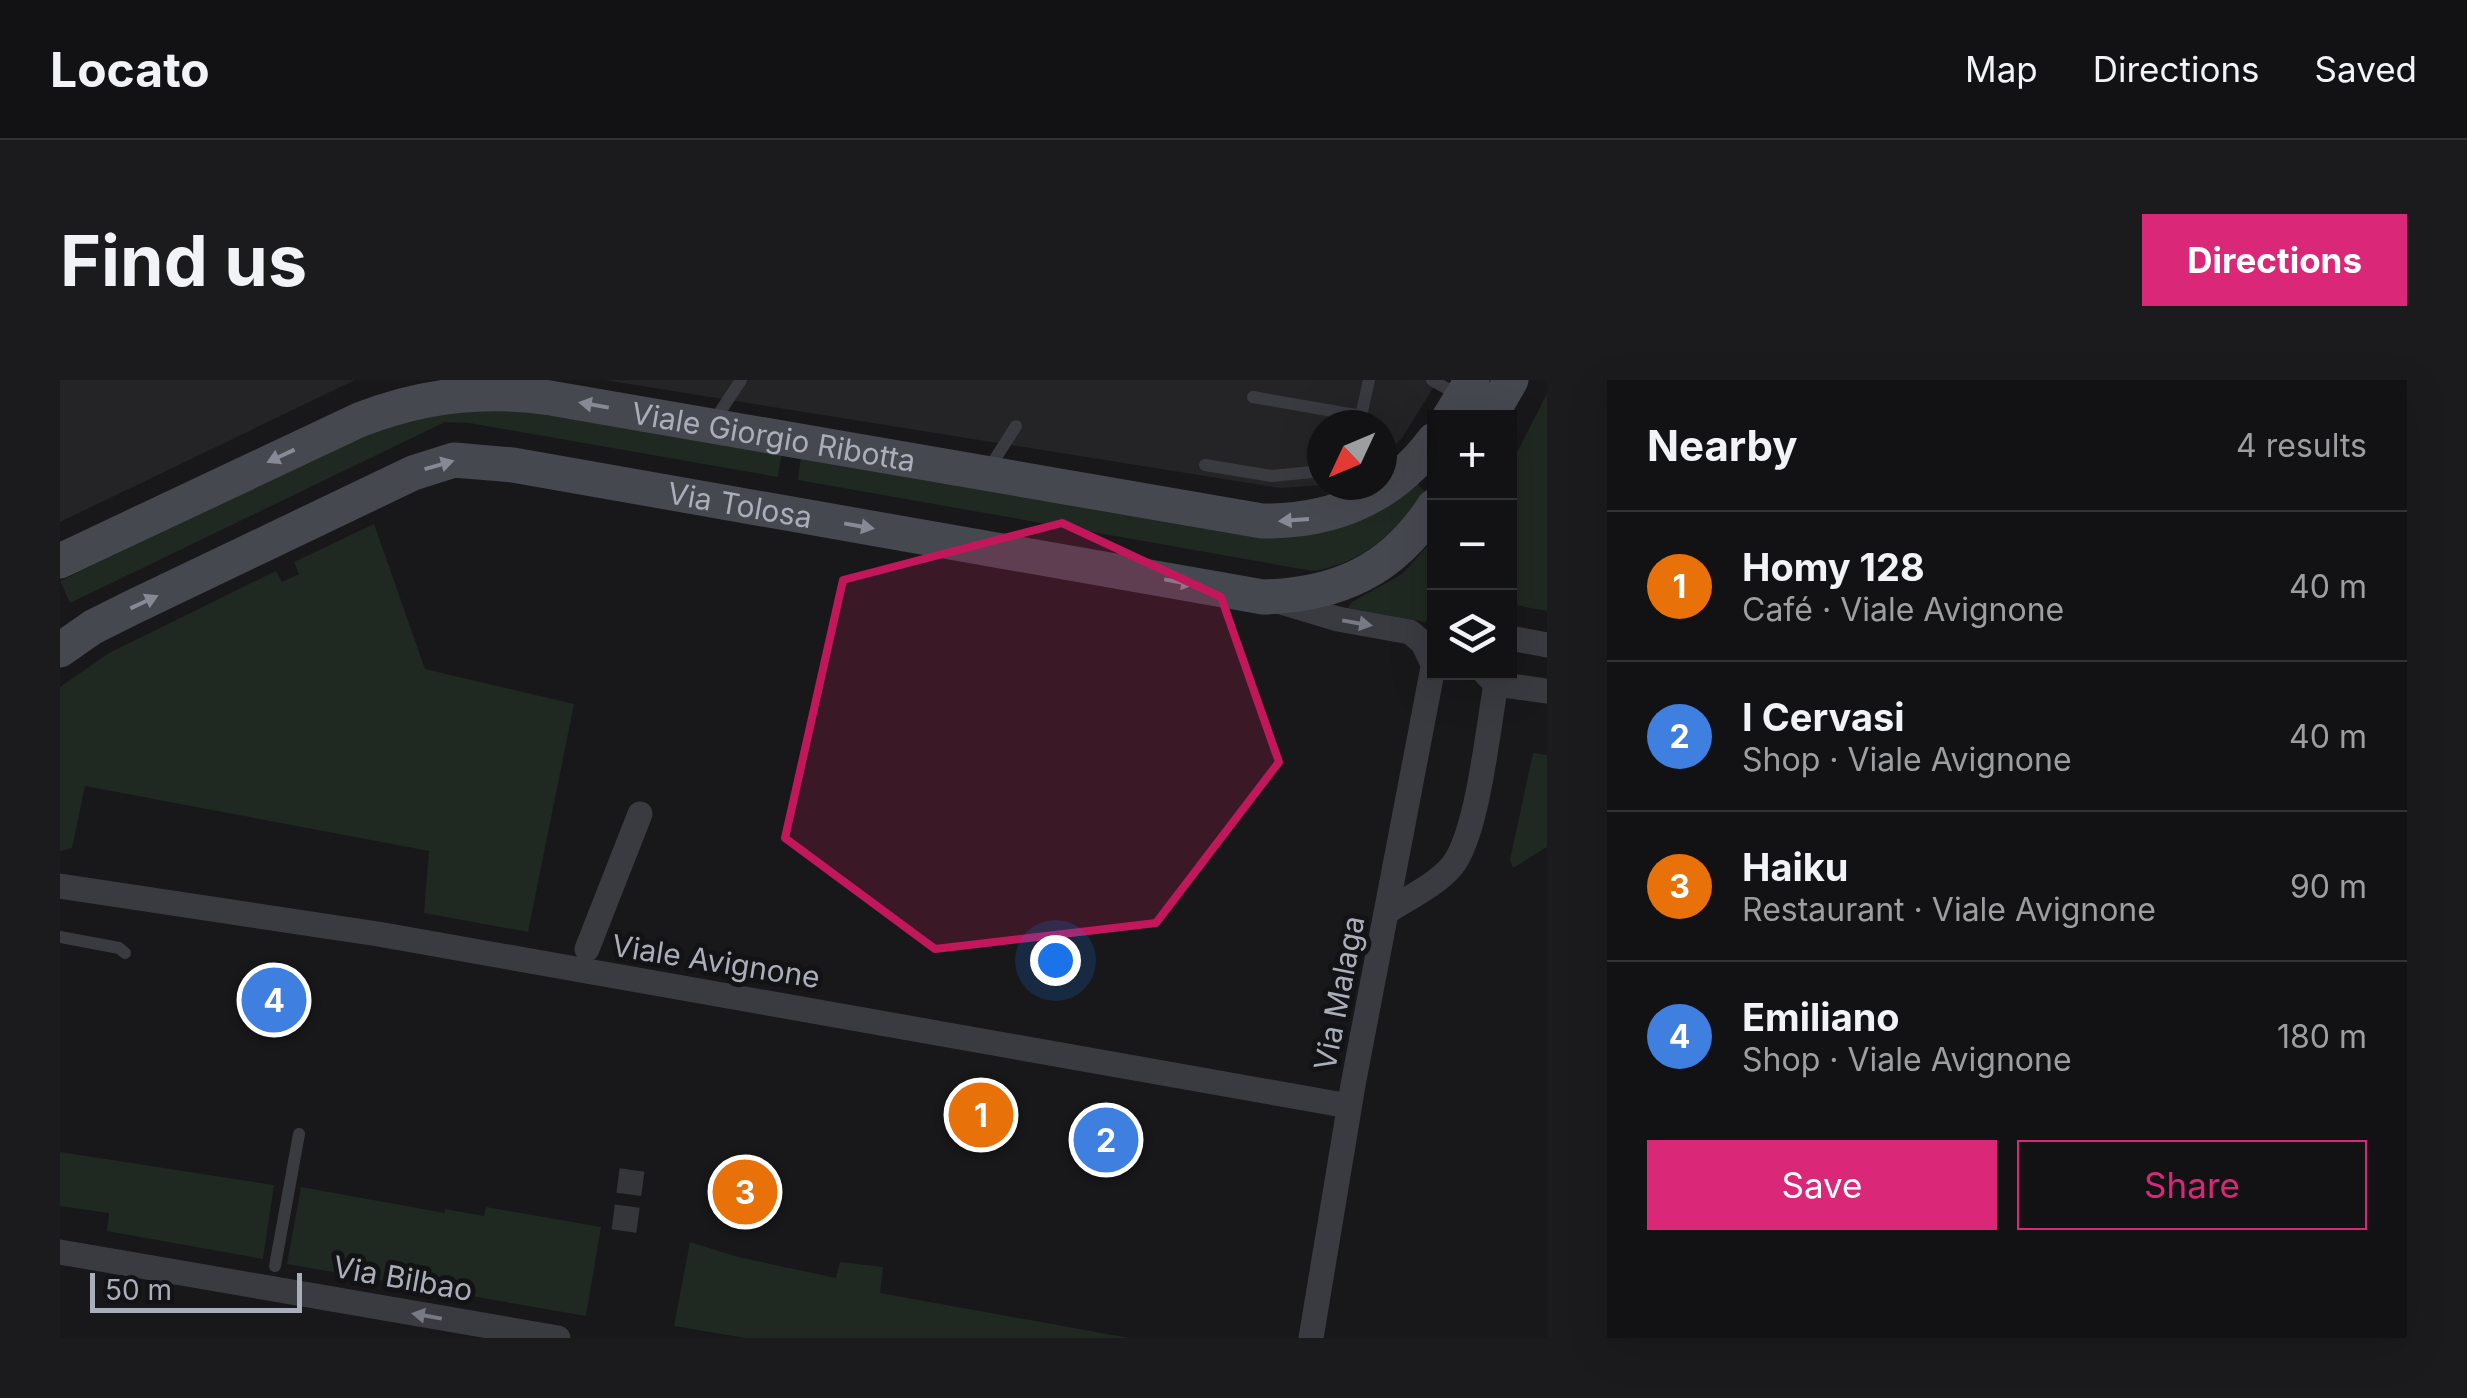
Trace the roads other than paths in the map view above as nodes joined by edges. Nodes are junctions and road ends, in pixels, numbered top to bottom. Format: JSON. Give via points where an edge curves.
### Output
{"nodes":[{"id":1,"x":740,"y":380,"type":"edge"},
{"id":2,"x":1369,"y":380,"type":"edge"},
{"id":3,"x":1511,"y":380,"type":"edge"},
{"id":4,"x":1253,"y":397,"type":"dead end"},
{"id":5,"x":1460,"y":398,"type":"edge"},
{"id":6,"x":1313,"y":410,"type":"edge"},
{"id":7,"x":1362,"y":410,"type":"edge"},
{"id":8,"x":710,"y":426,"type":"junction"},
{"id":9,"x":1016,"y":426,"type":"dead end"},
{"id":10,"x":1427,"y":449,"type":"edge"},
{"id":11,"x":1205,"y":464,"type":"dead end"},
{"id":12,"x":1307,"y":472,"type":"edge"},
{"id":13,"x":986,"y":474,"type":"junction"},
{"id":14,"x":1427,"y":515,"type":"edge"},
{"id":15,"x":60,"y":561,"type":"edge"},
{"id":16,"x":1263,"y":597,"type":"junction"},
{"id":17,"x":1517,"y":639,"type":"edge"},
{"id":18,"x":1547,"y":644,"type":"edge"},
{"id":19,"x":60,"y":650,"type":"edge"},
{"id":20,"x":1427,"y":650,"type":"edge"},
{"id":21,"x":1431,"y":680,"type":"edge"},
{"id":22,"x":1490,"y":680,"type":"edge"},
{"id":23,"x":1499,"y":680,"type":"edge"},
{"id":24,"x":1547,"y":691,"type":"edge"},
{"id":25,"x":640,"y":814,"type":"dead end"},
{"id":26,"x":64,"y":885,"type":"edge"},
{"id":27,"x":1388,"y":911,"type":"junction"},
{"id":28,"x":60,"y":937,"type":"edge"},
{"id":29,"x":586,"y":949,"type":"dead end"},
{"id":30,"x":125,"y":953,"type":"dead end"},
{"id":31,"x":1349,"y":1106,"type":"junction"},
{"id":32,"x":298,"y":1134,"type":"dead end"},
{"id":33,"x":60,"y":1252,"type":"edge"},
{"id":34,"x":275,"y":1266,"type":"dead end"},
{"id":35,"x":480,"y":1332,"type":"edge"},
{"id":36,"x":558,"y":1338,"type":"edge"},
{"id":37,"x":1310,"y":1338,"type":"edge"}],
"edges":[{"from":1,"to":8,"type":"lane"},
{"from":2,"to":7,"type":"lane"},
{"from":3,"to":5,"type":"street"},
{"from":4,"to":6,"type":"lane"},
{"from":8,"to":13,"type":"street","name":"Viale Giorgio Ribotta"},
{"from":8,"to":15,"type":"street","name":"Viale Giorgio Ribotta","one_way":true,"via":[[533,395],[431,400],[359,420]]},
{"from":9,"to":13,"type":"lane"},
{"from":10,"to":13,"type":"street","name":"Viale Giorgio Ribotta","one_way":true,"via":[[1378,494],[1334,514],[1298,520],[1237,518]]},
{"from":11,"to":12,"type":"lane","via":[[1272,476]]},
{"from":14,"to":16,"type":"street","via":[[1404,545],[1354,579],[1323,591]]},
{"from":19,"to":16,"type":"street","name":"Via Tolosa","one_way":true,"via":[[133,607],[413,473],[454,460]]},
{"from":16,"to":20,"type":"street","name":"Via Tolosa","one_way":true,"via":[[1410,632]]},
{"from":17,"to":18,"type":"street"},
{"from":21,"to":27,"type":"street","name":"Via Malaga"},
{"from":22,"to":27,"type":"street","via":[[1462,851],[1439,879]]},
{"from":23,"to":24,"type":"street"},
{"from":25,"to":29,"type":"street"},
{"from":26,"to":31,"type":"street","name":"Viale Avignone"},
{"from":27,"to":31,"type":"street","name":"Via Malaga"},
{"from":28,"to":30,"type":"lane"},
{"from":31,"to":37,"type":"street","name":"Via Malaga"},
{"from":32,"to":34,"type":"lane"},
{"from":35,"to":33,"type":"street","name":"Via Bilbao","one_way":true},
{"from":35,"to":36,"type":"street","name":"Via Bilbao"}]}
